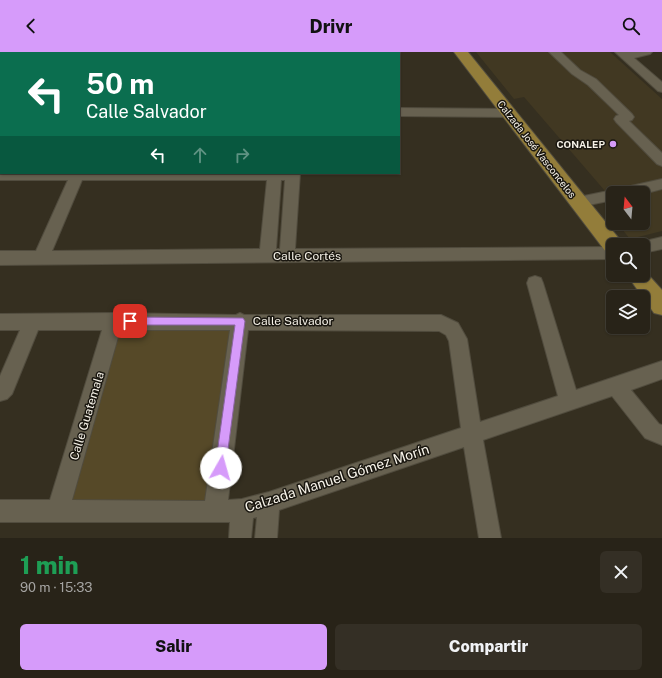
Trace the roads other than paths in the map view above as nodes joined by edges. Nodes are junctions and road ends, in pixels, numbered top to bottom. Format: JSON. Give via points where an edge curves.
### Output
{"nodes":[{"id":1,"x":461,"y":52,"type":"edge"},
{"id":2,"x":555,"y":52,"type":"edge"},
{"id":3,"x":646,"y":52,"type":"edge"},
{"id":4,"x":623,"y":54,"type":"edge"},
{"id":5,"x":662,"y":88,"type":"edge"},
{"id":6,"x":400,"y":112,"type":"edge"},
{"id":7,"x":508,"y":113,"type":"junction"},
{"id":8,"x":662,"y":161,"type":"edge"},
{"id":9,"x":275,"y":174,"type":"edge"},
{"id":10,"x":293,"y":174,"type":"edge"},
{"id":11,"x":0,"y":175,"type":"edge"},
{"id":12,"x":77,"y":175,"type":"junction"},
{"id":13,"x":662,"y":184,"type":"edge"},
{"id":14,"x":650,"y":187,"type":"edge"},
{"id":15,"x":606,"y":196,"type":"edge"},
{"id":16,"x":578,"y":202,"type":"junction"},
{"id":17,"x":607,"y":238,"type":"edge"},
{"id":18,"x":662,"y":243,"type":"edge"},
{"id":19,"x":650,"y":246,"type":"edge"},
{"id":20,"x":606,"y":254,"type":"edge"},
{"id":21,"x":267,"y":256,"type":"junction"},
{"id":22,"x":287,"y":256,"type":"junction"},
{"id":23,"x":0,"y":258,"type":"edge"},
{"id":24,"x":41,"y":258,"type":"junction"},
{"id":25,"x":643,"y":282,"type":"edge"},
{"id":26,"x":535,"y":283,"type":"dead end"},
{"id":27,"x":662,"y":306,"type":"edge"},
{"id":28,"x":114,"y":321,"type":"junction"},
{"id":29,"x":240,"y":321,"type":"junction"},
{"id":30,"x":0,"y":322,"type":"edge"},
{"id":31,"x":32,"y":322,"type":"junction"},
{"id":32,"x":662,"y":370,"type":"edge"},
{"id":33,"x":616,"y":386,"type":"junction"},
{"id":34,"x":0,"y":392,"type":"edge"},
{"id":35,"x":570,"y":402,"type":"junction"},
{"id":36,"x":472,"y":435,"type":"junction"},
{"id":37,"x":662,"y":435,"type":"edge"},
{"id":38,"x":269,"y":503,"type":"junction"},
{"id":39,"x":242,"y":510,"type":"junction"},
{"id":40,"x":0,"y":512,"type":"edge"},
{"id":41,"x":58,"y":512,"type":"junction"},
{"id":42,"x":215,"y":512,"type":"junction"},
{"id":43,"x":240,"y":538,"type":"edge"},
{"id":44,"x":266,"y":538,"type":"edge"},
{"id":45,"x":490,"y":538,"type":"edge"}],
"edges":[{"from":1,"to":7,"type":"main road","name":"Calzada José Vasconcelos"},
{"from":2,"to":8,"type":"street","via":[[576,72],[592,82],[628,117],[620,119]]},
{"from":3,"to":4,"type":"street"},
{"from":4,"to":5,"type":"street"},
{"from":6,"to":7,"type":"street"},
{"from":7,"to":16,"type":"main road","name":"Calzada José Vasconcelos"},
{"from":9,"to":10,"type":"street"},
{"from":9,"to":12,"type":"street"},
{"from":9,"to":21,"type":"street"},
{"from":10,"to":22,"type":"street"},
{"from":11,"to":12,"type":"street"},
{"from":12,"to":24,"type":"street"},
{"from":13,"to":14,"type":"street"},
{"from":15,"to":16,"type":"street"},
{"from":16,"to":17,"type":"main road","name":"Calzada José Vasconcelos"},
{"from":18,"to":19,"type":"street"},
{"from":20,"to":22,"type":"street","name":"Calle Cortés"},
{"from":21,"to":22,"type":"street","name":"Calle Cortés"},
{"from":21,"to":24,"type":"street","name":"Calle Cortés"},
{"from":23,"to":24,"type":"street","name":"Calle Cortés"},
{"from":25,"to":27,"type":"main road"},
{"from":26,"to":35,"type":"street"},
{"from":28,"to":29,"type":"street","name":"Calle Salvador"},
{"from":28,"to":31,"type":"street","name":"Calle Salvador"},
{"from":28,"to":41,"type":"street","name":"Calle Guatemala"},
{"from":29,"to":36,"type":"street","name":"Calle Salvador","via":[[441,323],[452,329],[458,339]]},
{"from":29,"to":42,"type":"street"},
{"from":30,"to":31,"type":"street","name":"Calle Salvador"},
{"from":31,"to":34,"type":"street","via":[[5,387]]},
{"from":32,"to":33,"type":"street","name":"Calzada Manuel Gómez Morín"},
{"from":33,"to":35,"type":"street","name":"Calzada Manuel Gómez Morín"},
{"from":33,"to":37,"type":"street","via":[[652,431]]},
{"from":35,"to":36,"type":"street","name":"Calzada Manuel Gómez Morín"},
{"from":36,"to":38,"type":"street","name":"Calzada Manuel Gómez Morín"},
{"from":36,"to":45,"type":"street","name":"Calle Salvador"},
{"from":38,"to":39,"type":"street","name":"Calzada Manuel Gómez Morín"},
{"from":38,"to":44,"type":"street"},
{"from":39,"to":42,"type":"street","name":"Calzada Manuel Gómez Morín"},
{"from":39,"to":43,"type":"street"},
{"from":40,"to":41,"type":"street","name":"Calzada Manuel Gómez Morín"},
{"from":41,"to":42,"type":"street","name":"Calzada Manuel Gómez Morín"}]}
